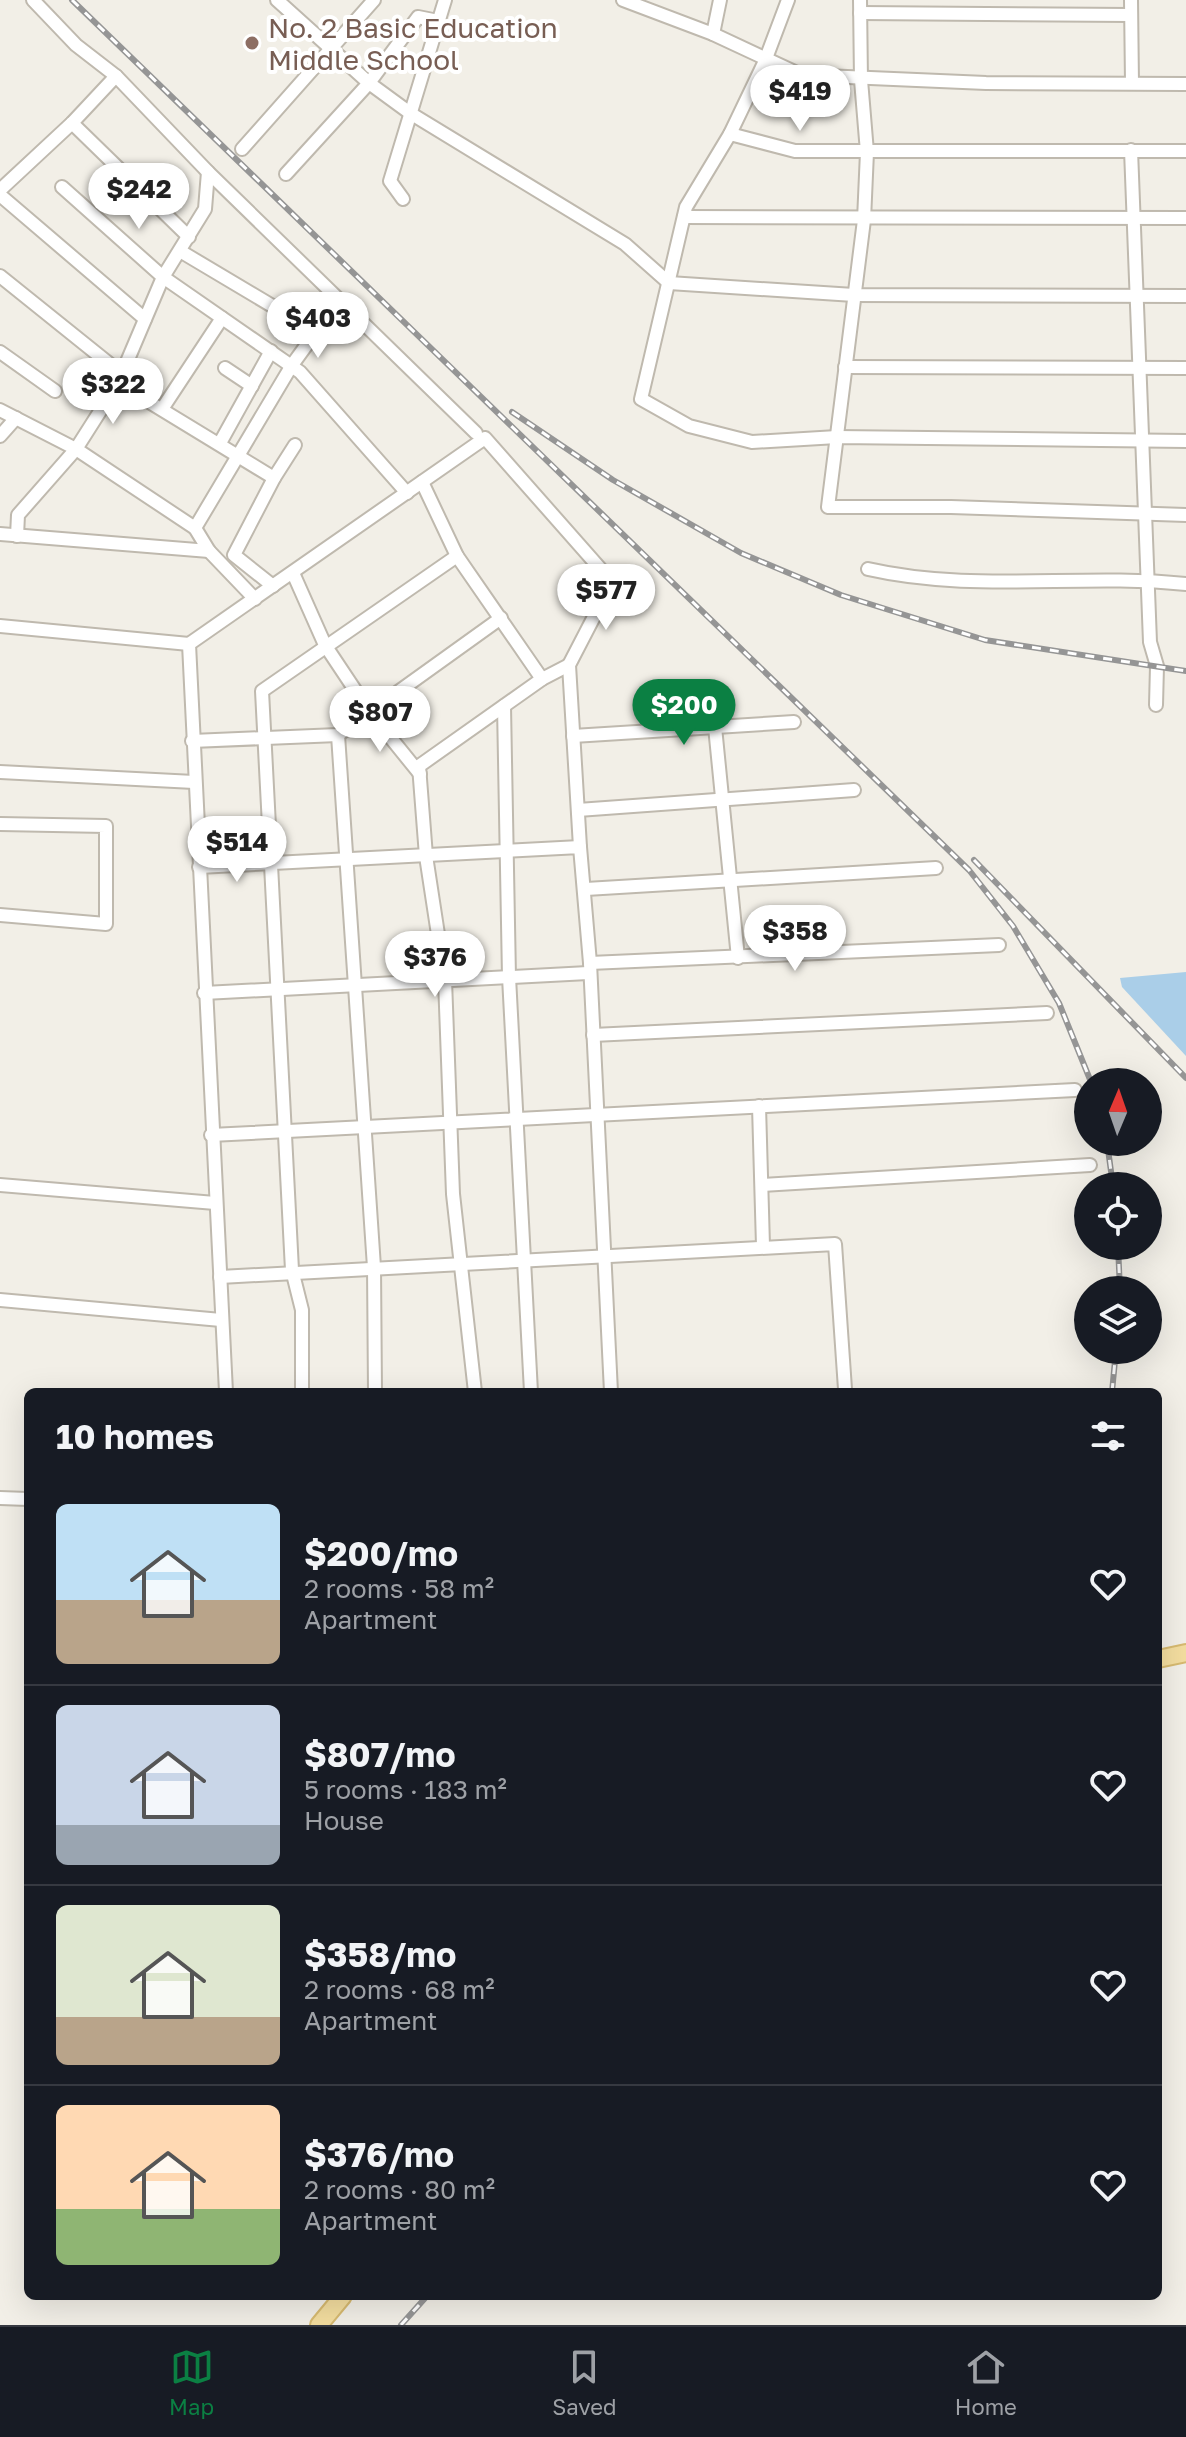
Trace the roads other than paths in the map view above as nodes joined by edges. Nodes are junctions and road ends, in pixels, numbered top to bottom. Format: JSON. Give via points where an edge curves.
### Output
{"nodes":[{"id":1,"x":33,"y":0,"type":"edge"},
{"id":2,"x":277,"y":0,"type":"edge"},
{"id":3,"x":374,"y":0,"type":"edge"},
{"id":4,"x":445,"y":0,"type":"edge"},
{"id":5,"x":623,"y":0,"type":"edge"},
{"id":6,"x":720,"y":0,"type":"edge"},
{"id":7,"x":788,"y":0,"type":"edge"},
{"id":8,"x":1131,"y":0,"type":"edge"},
{"id":9,"x":638,"y":2,"type":"edge"},
{"id":10,"x":860,"y":6,"type":"edge"},
{"id":11,"x":1131,"y":15,"type":"junction"},
{"id":12,"x":438,"y":21,"type":"junction"},
{"id":13,"x":713,"y":34,"type":"junction"},
{"id":14,"x":331,"y":48,"type":"junction"},
{"id":15,"x":765,"y":61,"type":"junction"},
{"id":16,"x":116,"y":76,"type":"junction"},
{"id":17,"x":861,"y":80,"type":"junction"},
{"id":18,"x":369,"y":83,"type":"junction"},
{"id":19,"x":1132,"y":83,"type":"junction"},
{"id":20,"x":1186,"y":84,"type":"edge"},
{"id":21,"x":410,"y":113,"type":"junction"},
{"id":22,"x":72,"y":123,"type":"junction"},
{"id":23,"x":730,"y":134,"type":"junction"},
{"id":24,"x":242,"y":149,"type":"dead end"},
{"id":25,"x":1131,"y":150,"type":"junction"},
{"id":26,"x":1186,"y":151,"type":"edge"},
{"id":27,"x":867,"y":152,"type":"junction"},
{"id":28,"x":208,"y":172,"type":"junction"},
{"id":29,"x":286,"y":174,"type":"dead end"},
{"id":30,"x":62,"y":187,"type":"dead end"},
{"id":31,"x":0,"y":192,"type":"edge"},
{"id":32,"x":403,"y":199,"type":"dead end"},
{"id":33,"x":684,"y":217,"type":"junction"},
{"id":34,"x":1186,"y":218,"type":"edge"},
{"id":35,"x":864,"y":220,"type":"junction"},
{"id":36,"x":1134,"y":220,"type":"junction"},
{"id":37,"x":189,"y":237,"type":"junction"},
{"id":38,"x":180,"y":251,"type":"junction"},
{"id":39,"x":0,"y":276,"type":"edge"},
{"id":40,"x":163,"y":277,"type":"junction"},
{"id":41,"x":669,"y":283,"type":"junction"},
{"id":42,"x":854,"y":295,"type":"junction"},
{"id":43,"x":1136,"y":296,"type":"junction"},
{"id":44,"x":1186,"y":296,"type":"edge"},
{"id":45,"x":222,"y":318,"type":"junction"},
{"id":46,"x":145,"y":319,"type":"junction"},
{"id":47,"x":271,"y":351,"type":"junction"},
{"id":48,"x":0,"y":352,"type":"edge"},
{"id":49,"x":292,"y":365,"type":"junction"},
{"id":50,"x":845,"y":367,"type":"junction"},
{"id":51,"x":225,"y":368,"type":"dead end"},
{"id":52,"x":1186,"y":368,"type":"edge"},
{"id":53,"x":1139,"y":369,"type":"junction"},
{"id":54,"x":120,"y":378,"type":"junction"},
{"id":55,"x":252,"y":386,"type":"junction"},
{"id":56,"x":55,"y":391,"type":"dead end"},
{"id":57,"x":162,"y":409,"type":"junction"},
{"id":58,"x":0,"y":410,"type":"edge"},
{"id":59,"x":16,"y":418,"type":"junction"},
{"id":60,"x":476,"y":433,"type":"dead end"},
{"id":61,"x":0,"y":436,"type":"edge"},
{"id":62,"x":837,"y":437,"type":"junction"},
{"id":63,"x":1142,"y":440,"type":"junction"},
{"id":64,"x":1186,"y":441,"type":"edge"},
{"id":65,"x":220,"y":443,"type":"junction"},
{"id":66,"x":295,"y":445,"type":"dead end"},
{"id":67,"x":76,"y":449,"type":"junction"},
{"id":68,"x":240,"y":455,"type":"junction"},
{"id":69,"x":274,"y":478,"type":"junction"},
{"id":70,"x":422,"y":482,"type":"junction"},
{"id":71,"x":407,"y":493,"type":"junction"},
{"id":72,"x":1145,"y":512,"type":"junction"},
{"id":73,"x":1186,"y":515,"type":"edge"},
{"id":74,"x":195,"y":528,"type":"junction"},
{"id":75,"x":0,"y":534,"type":"edge"},
{"id":76,"x":17,"y":536,"type":"junction"},
{"id":77,"x":209,"y":551,"type":"junction"},
{"id":78,"x":457,"y":556,"type":"junction"},
{"id":79,"x":868,"y":569,"type":"dead end"},
{"id":80,"x":293,"y":573,"type":"junction"},
{"id":81,"x":1149,"y":581,"type":"junction"},
{"id":82,"x":1186,"y":584,"type":"edge"},
{"id":83,"x":273,"y":586,"type":"junction"},
{"id":84,"x":255,"y":599,"type":"junction"},
{"id":85,"x":501,"y":618,"type":"junction"},
{"id":86,"x":0,"y":626,"type":"edge"},
{"id":87,"x":189,"y":644,"type":"junction"},
{"id":88,"x":325,"y":645,"type":"junction"},
{"id":89,"x":569,"y":665,"type":"junction"},
{"id":90,"x":542,"y":679,"type":"junction"},
{"id":91,"x":1156,"y":705,"type":"dead end"},
{"id":92,"x":504,"y":706,"type":"junction"},
{"id":93,"x":369,"y":711,"type":"junction"},
{"id":94,"x":794,"y":722,"type":"dead end"},
{"id":95,"x":715,"y":727,"type":"junction"},
{"id":96,"x":338,"y":735,"type":"junction"},
{"id":97,"x":573,"y":736,"type":"junction"},
{"id":98,"x":263,"y":739,"type":"junction"},
{"id":99,"x":192,"y":741,"type":"junction"},
{"id":100,"x":0,"y":772,"type":"edge"},
{"id":101,"x":420,"y":774,"type":"junction"},
{"id":102,"x":194,"y":782,"type":"junction"},
{"id":103,"x":854,"y":790,"type":"dead end"},
{"id":104,"x":723,"y":800,"type":"junction"},
{"id":105,"x":578,"y":810,"type":"junction"},
{"id":106,"x":0,"y":824,"type":"edge"},
{"id":107,"x":580,"y":847,"type":"junction"},
{"id":108,"x":505,"y":851,"type":"junction"},
{"id":109,"x":426,"y":856,"type":"junction"},
{"id":110,"x":347,"y":860,"type":"junction"},
{"id":111,"x":273,"y":864,"type":"junction"},
{"id":112,"x":199,"y":867,"type":"junction"},
{"id":113,"x":936,"y":868,"type":"dead end"},
{"id":114,"x":733,"y":880,"type":"junction"},
{"id":115,"x":586,"y":889,"type":"junction"},
{"id":116,"x":0,"y":915,"type":"edge"},
{"id":117,"x":999,"y":945,"type":"dead end"},
{"id":118,"x":738,"y":958,"type":"junction"},
{"id":119,"x":589,"y":968,"type":"junction"},
{"id":120,"x":509,"y":977,"type":"junction"},
{"id":121,"x":445,"y":980,"type":"junction"},
{"id":122,"x":352,"y":985,"type":"junction"},
{"id":123,"x":279,"y":988,"type":"junction"},
{"id":124,"x":204,"y":993,"type":"junction"},
{"id":125,"x":1047,"y":1013,"type":"dead end"},
{"id":126,"x":593,"y":1035,"type":"junction"},
{"id":127,"x":1074,"y":1090,"type":"edge"},
{"id":128,"x":759,"y":1106,"type":"junction"},
{"id":129,"x":597,"y":1115,"type":"junction"},
{"id":130,"x":515,"y":1117,"type":"junction"},
{"id":131,"x":451,"y":1122,"type":"junction"},
{"id":132,"x":362,"y":1127,"type":"junction"},
{"id":133,"x":285,"y":1130,"type":"junction"},
{"id":134,"x":211,"y":1135,"type":"junction"},
{"id":135,"x":1090,"y":1165,"type":"dead end"},
{"id":136,"x":0,"y":1185,"type":"edge"},
{"id":137,"x":762,"y":1185,"type":"junction"},
{"id":138,"x":215,"y":1203,"type":"junction"},
{"id":139,"x":763,"y":1246,"type":"junction"},
{"id":140,"x":603,"y":1258,"type":"junction"},
{"id":141,"x":524,"y":1262,"type":"junction"},
{"id":142,"x":374,"y":1267,"type":"junction"},
{"id":143,"x":460,"y":1267,"type":"junction"},
{"id":144,"x":292,"y":1270,"type":"junction"},
{"id":145,"x":220,"y":1277,"type":"junction"},
{"id":146,"x":0,"y":1300,"type":"edge"},
{"id":147,"x":221,"y":1320,"type":"junction"},
{"id":148,"x":226,"y":1388,"type":"edge"},
{"id":149,"x":302,"y":1388,"type":"edge"},
{"id":150,"x":375,"y":1388,"type":"edge"},
{"id":151,"x":475,"y":1388,"type":"edge"},
{"id":152,"x":531,"y":1388,"type":"edge"},
{"id":153,"x":611,"y":1388,"type":"edge"},
{"id":154,"x":845,"y":1388,"type":"edge"},
{"id":155,"x":0,"y":1498,"type":"edge"},
{"id":156,"x":24,"y":1499,"type":"edge"},
{"id":157,"x":1186,"y":1653,"type":"edge"},
{"id":158,"x":1162,"y":1658,"type":"edge"},
{"id":159,"x":340,"y":2300,"type":"edge"},
{"id":160,"x":319,"y":2325,"type":"edge"}],
"edges":[{"from":1,"to":16,"type":"street","via":[[76,45]]},
{"from":2,"to":14,"type":"street"},
{"from":3,"to":14,"type":"street"},
{"from":4,"to":12,"type":"street"},
{"from":5,"to":9,"type":"street"},
{"from":6,"to":13,"type":"street"},
{"from":7,"to":15,"type":"street"},
{"from":8,"to":11,"type":"street"},
{"from":9,"to":13,"type":"street"},
{"from":10,"to":11,"type":"street"},
{"from":10,"to":17,"type":"street"},
{"from":11,"to":19,"type":"street"},
{"from":12,"to":18,"type":"street","via":[[418,17]]},
{"from":12,"to":21,"type":"street"},
{"from":13,"to":15,"type":"street"},
{"from":14,"to":18,"type":"street"},
{"from":14,"to":24,"type":"street"},
{"from":15,"to":17,"type":"street","via":[[801,75]]},
{"from":15,"to":23,"type":"street"},
{"from":16,"to":22,"type":"street"},
{"from":16,"to":28,"type":"street"},
{"from":17,"to":19,"type":"street"},
{"from":17,"to":27,"type":"street"},
{"from":18,"to":21,"type":"street"},
{"from":18,"to":29,"type":"street"},
{"from":19,"to":20,"type":"street"},
{"from":21,"to":32,"type":"street","via":[[390,181]]},
{"from":21,"to":41,"type":"street","via":[[625,244]]},
{"from":22,"to":31,"type":"street"},
{"from":22,"to":37,"type":"street"},
{"from":23,"to":27,"type":"street","via":[[795,151]]},
{"from":23,"to":33,"type":"street"},
{"from":25,"to":26,"type":"street"},
{"from":25,"to":27,"type":"street"},
{"from":25,"to":36,"type":"street"},
{"from":27,"to":35,"type":"street"},
{"from":28,"to":37,"type":"street","via":[[205,209]]},
{"from":28,"to":60,"type":"street"},
{"from":30,"to":40,"type":"street"},
{"from":31,"to":46,"type":"street"},
{"from":33,"to":35,"type":"street"},
{"from":33,"to":41,"type":"street"},
{"from":34,"to":36,"type":"street"},
{"from":35,"to":36,"type":"street"},
{"from":35,"to":42,"type":"street"},
{"from":36,"to":43,"type":"street"},
{"from":37,"to":38,"type":"street"},
{"from":38,"to":40,"type":"street"},
{"from":38,"to":49,"type":"street","via":[[316,332]]},
{"from":39,"to":54,"type":"street"},
{"from":40,"to":45,"type":"street"},
{"from":40,"to":46,"type":"street"},
{"from":41,"to":42,"type":"street"},
{"from":41,"to":62,"type":"street","via":[[641,399],[689,426],[752,442]]},
{"from":42,"to":43,"type":"street"},
{"from":42,"to":50,"type":"street"},
{"from":43,"to":44,"type":"street"},
{"from":43,"to":53,"type":"street"},
{"from":45,"to":47,"type":"street"},
{"from":45,"to":57,"type":"street"},
{"from":46,"to":54,"type":"street"},
{"from":47,"to":49,"type":"street"},
{"from":47,"to":55,"type":"street"},
{"from":48,"to":56,"type":"street"},
{"from":49,"to":68,"type":"street"},
{"from":49,"to":71,"type":"street"},
{"from":50,"to":53,"type":"street"},
{"from":50,"to":62,"type":"street"},
{"from":51,"to":55,"type":"street"},
{"from":52,"to":53,"type":"street"},
{"from":53,"to":63,"type":"street"},
{"from":54,"to":57,"type":"street"},
{"from":54,"to":67,"type":"street"},
{"from":55,"to":65,"type":"street"},
{"from":57,"to":65,"type":"street"},
{"from":58,"to":59,"type":"street"},
{"from":59,"to":61,"type":"street"},
{"from":59,"to":67,"type":"street"},
{"from":62,"to":63,"type":"street"},
{"from":62,"to":72,"type":"street","via":[[828,507]]},
{"from":63,"to":64,"type":"street"},
{"from":63,"to":72,"type":"street"},
{"from":65,"to":68,"type":"street"},
{"from":66,"to":69,"type":"street"},
{"from":67,"to":74,"type":"street"},
{"from":67,"to":76,"type":"street","via":[[18,515]]},
{"from":68,"to":69,"type":"street"},
{"from":68,"to":74,"type":"street"},
{"from":69,"to":83,"type":"street","via":[[234,555]]},
{"from":70,"to":71,"type":"street"},
{"from":70,"to":78,"type":"street"},
{"from":70,"to":89,"type":"street","via":[[485,438],[612,582]]},
{"from":71,"to":80,"type":"street"},
{"from":72,"to":73,"type":"street"},
{"from":72,"to":81,"type":"street"},
{"from":74,"to":77,"type":"street"},
{"from":75,"to":76,"type":"street"},
{"from":76,"to":77,"type":"street"},
{"from":77,"to":84,"type":"street"},
{"from":78,"to":85,"type":"street"},
{"from":78,"to":88,"type":"street"},
{"from":79,"to":81,"type":"street","via":[[989,583]]},
{"from":80,"to":83,"type":"street"},
{"from":80,"to":88,"type":"street"},
{"from":81,"to":82,"type":"street"},
{"from":81,"to":91,"type":"street"},
{"from":83,"to":84,"type":"street"},
{"from":84,"to":87,"type":"street"},
{"from":85,"to":90,"type":"street"},
{"from":85,"to":93,"type":"street"},
{"from":86,"to":87,"type":"street"},
{"from":87,"to":99,"type":"street"},
{"from":88,"to":93,"type":"street"},
{"from":88,"to":98,"type":"street","via":[[262,691]]},
{"from":89,"to":90,"type":"street"},
{"from":89,"to":97,"type":"street"},
{"from":90,"to":92,"type":"street"},
{"from":92,"to":101,"type":"street","via":[[419,766]]},
{"from":92,"to":108,"type":"street"},
{"from":93,"to":96,"type":"street"},
{"from":93,"to":101,"type":"street"},
{"from":94,"to":95,"type":"street"},
{"from":95,"to":97,"type":"street"},
{"from":95,"to":104,"type":"street"},
{"from":96,"to":98,"type":"street"},
{"from":96,"to":110,"type":"street"},
{"from":97,"to":105,"type":"street"},
{"from":98,"to":99,"type":"street"},
{"from":98,"to":111,"type":"street"},
{"from":99,"to":102,"type":"street"},
{"from":100,"to":102,"type":"street"},
{"from":101,"to":109,"type":"street"},
{"from":102,"to":112,"type":"street"},
{"from":103,"to":104,"type":"street"},
{"from":104,"to":105,"type":"street"},
{"from":104,"to":114,"type":"street"},
{"from":105,"to":107,"type":"street"},
{"from":106,"to":116,"type":"street","via":[[106,826],[106,924]]},
{"from":107,"to":108,"type":"street"},
{"from":107,"to":115,"type":"street"},
{"from":108,"to":109,"type":"street"},
{"from":108,"to":120,"type":"street"},
{"from":109,"to":110,"type":"street"},
{"from":109,"to":121,"type":"street"},
{"from":110,"to":111,"type":"street"},
{"from":110,"to":122,"type":"street"},
{"from":111,"to":112,"type":"street"},
{"from":111,"to":123,"type":"street"},
{"from":112,"to":124,"type":"street"},
{"from":113,"to":114,"type":"street"},
{"from":114,"to":115,"type":"street"},
{"from":114,"to":118,"type":"street"},
{"from":115,"to":119,"type":"street"},
{"from":117,"to":118,"type":"street"},
{"from":118,"to":119,"type":"street"},
{"from":119,"to":120,"type":"street"},
{"from":119,"to":126,"type":"street"},
{"from":120,"to":121,"type":"street"},
{"from":120,"to":130,"type":"street"},
{"from":121,"to":122,"type":"street"},
{"from":121,"to":131,"type":"street"},
{"from":122,"to":123,"type":"street"},
{"from":122,"to":132,"type":"street"},
{"from":123,"to":124,"type":"street"},
{"from":123,"to":133,"type":"street"},
{"from":124,"to":134,"type":"street"},
{"from":125,"to":126,"type":"street"},
{"from":126,"to":129,"type":"street"},
{"from":127,"to":128,"type":"street"},
{"from":128,"to":129,"type":"street"},
{"from":128,"to":137,"type":"street"},
{"from":129,"to":130,"type":"street"},
{"from":129,"to":140,"type":"street"},
{"from":130,"to":131,"type":"street"},
{"from":130,"to":141,"type":"street"},
{"from":131,"to":132,"type":"street"},
{"from":131,"to":143,"type":"street"},
{"from":132,"to":133,"type":"street"},
{"from":132,"to":142,"type":"street"},
{"from":133,"to":134,"type":"street"},
{"from":133,"to":144,"type":"street"},
{"from":134,"to":138,"type":"street"},
{"from":135,"to":137,"type":"street"},
{"from":136,"to":138,"type":"street"},
{"from":137,"to":139,"type":"street"},
{"from":138,"to":145,"type":"street"},
{"from":139,"to":140,"type":"street"},
{"from":139,"to":154,"type":"street","via":[[835,1244]]},
{"from":140,"to":141,"type":"street"},
{"from":140,"to":153,"type":"street"},
{"from":141,"to":143,"type":"street"},
{"from":141,"to":152,"type":"street"},
{"from":142,"to":143,"type":"street"},
{"from":142,"to":144,"type":"street"},
{"from":142,"to":150,"type":"street"},
{"from":143,"to":151,"type":"street"},
{"from":144,"to":145,"type":"street"},
{"from":144,"to":149,"type":"street","via":[[302,1310]]},
{"from":145,"to":147,"type":"street"},
{"from":146,"to":147,"type":"street"},
{"from":147,"to":148,"type":"street"},
{"from":155,"to":156,"type":"street"},
{"from":157,"to":158,"type":"main road"},
{"from":159,"to":160,"type":"main road"}]}
